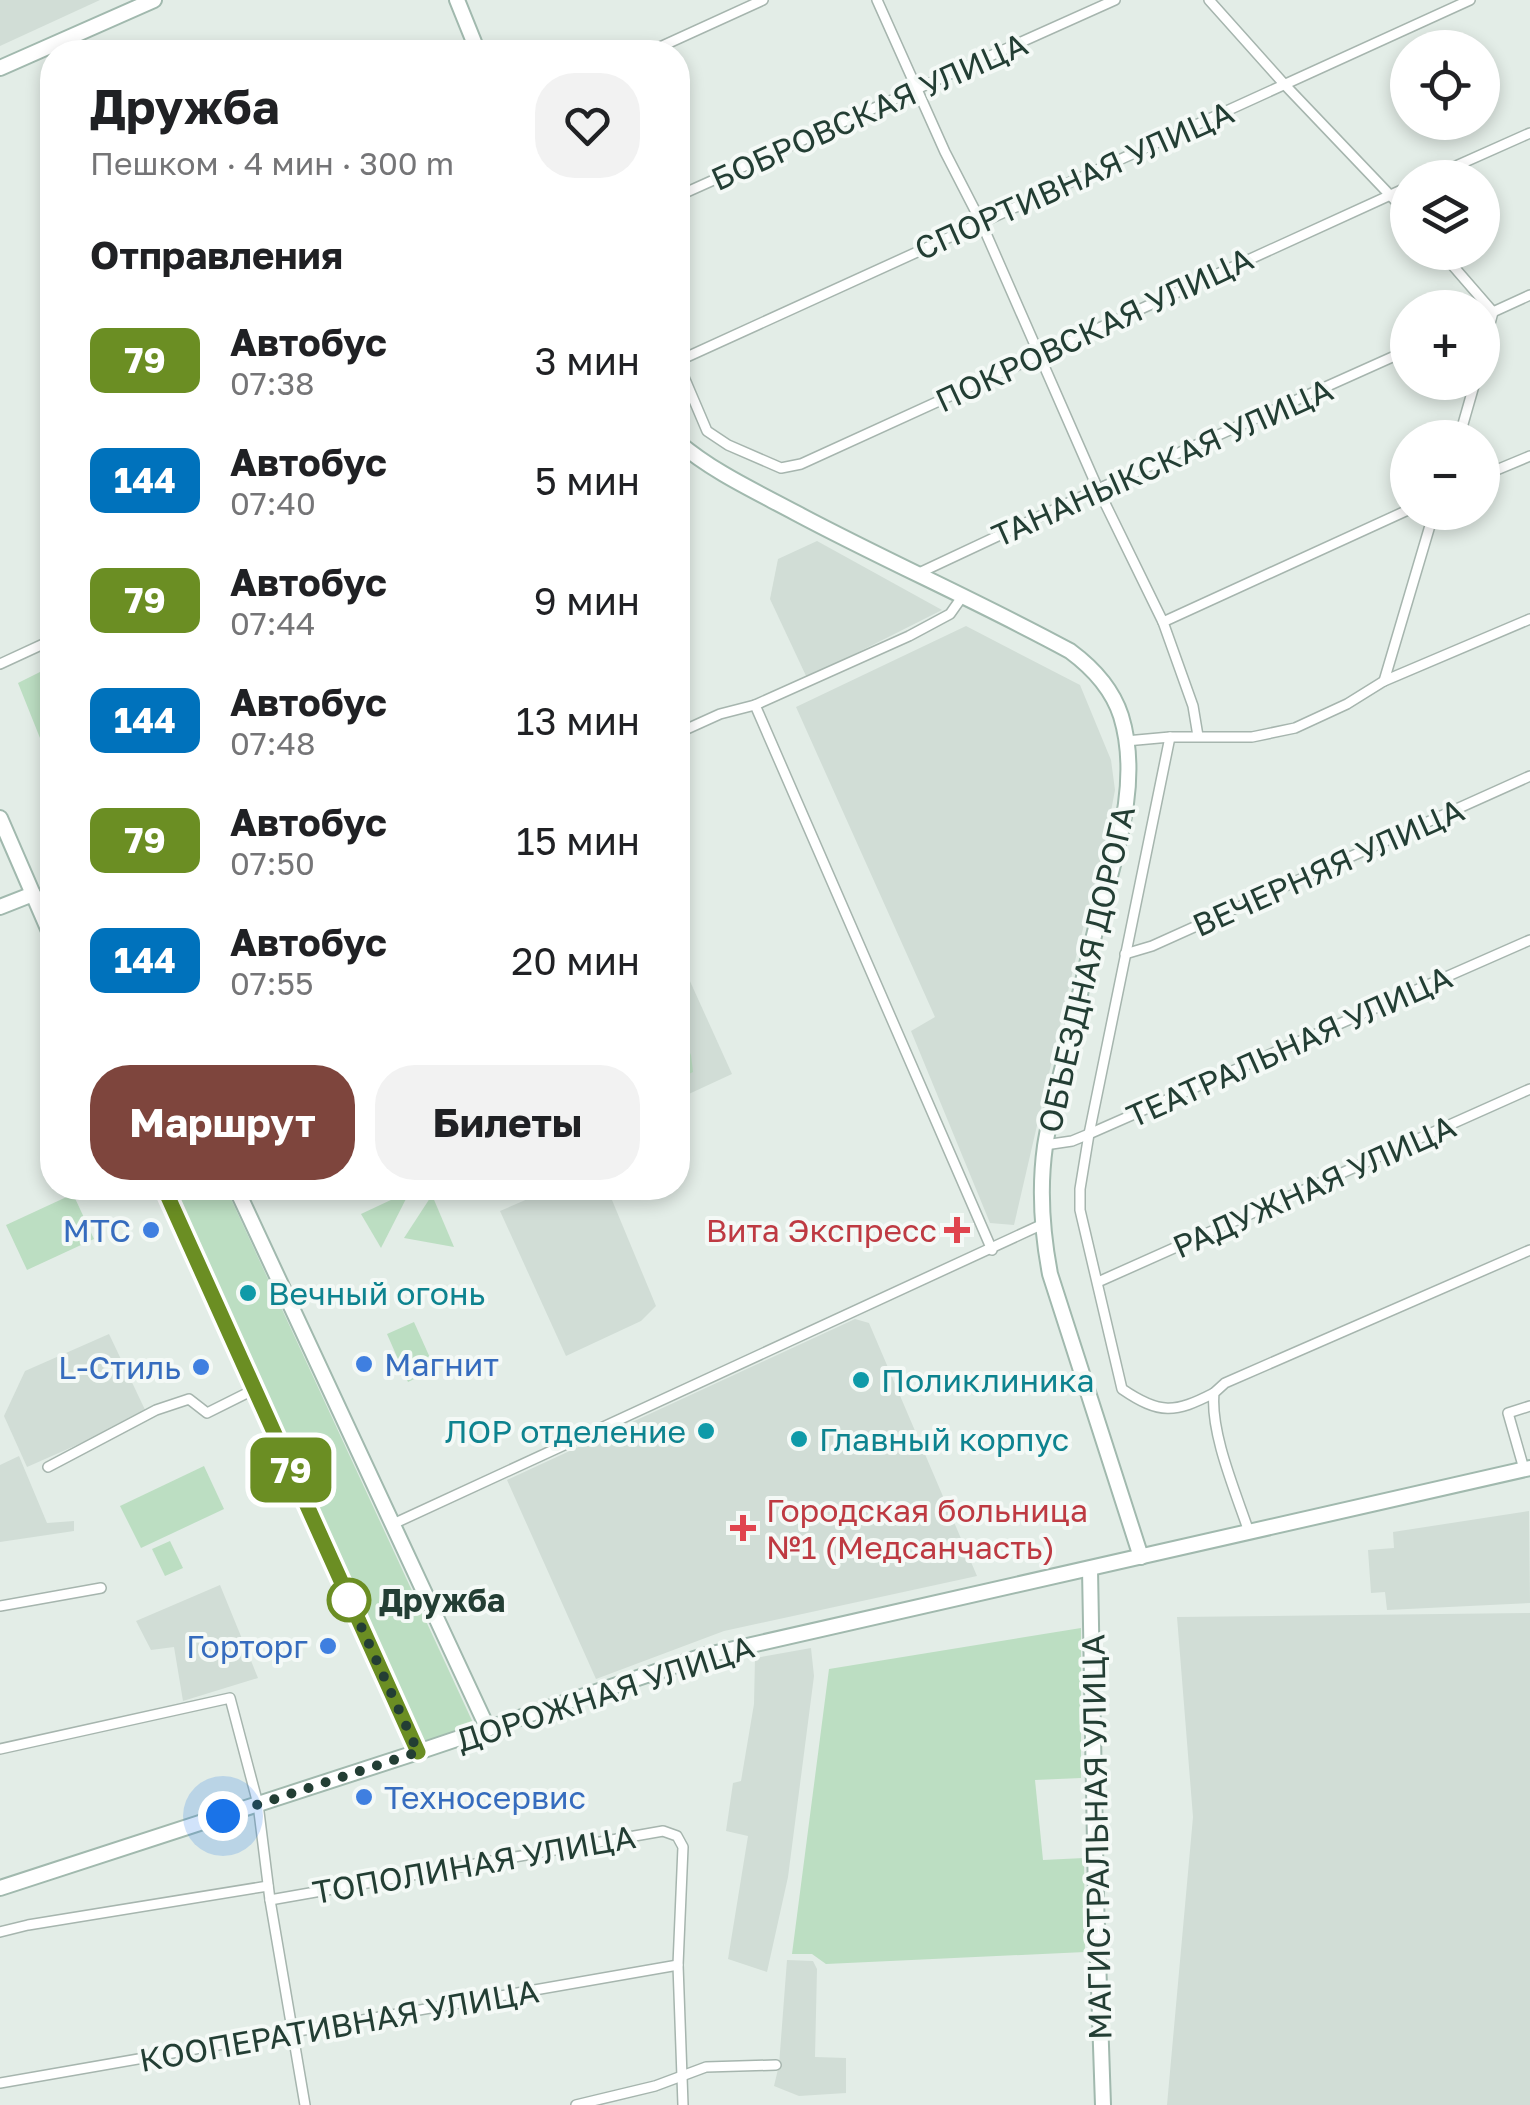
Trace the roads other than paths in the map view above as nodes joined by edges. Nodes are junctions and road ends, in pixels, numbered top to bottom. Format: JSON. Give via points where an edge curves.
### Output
{"nodes":[{"id":1,"x":154,"y":0,"type":"edge"},
{"id":2,"x":457,"y":0,"type":"edge"},
{"id":3,"x":764,"y":0,"type":"edge"},
{"id":4,"x":877,"y":0,"type":"edge"},
{"id":5,"x":1115,"y":0,"type":"edge"},
{"id":6,"x":1209,"y":0,"type":"edge"},
{"id":7,"x":1470,"y":0,"type":"edge"},
{"id":8,"x":63,"y":40,"type":"edge"},
{"id":9,"x":473,"y":40,"type":"edge"},
{"id":10,"x":676,"y":40,"type":"edge"},
{"id":11,"x":40,"y":50,"type":"edge"},
{"id":12,"x":0,"y":68,"type":"edge"},
{"id":13,"x":1285,"y":85,"type":"junction"},
{"id":14,"x":917,"y":89,"type":"junction"},
{"id":15,"x":1530,"y":133,"type":"edge"},
{"id":16,"x":1469,"y":160,"type":"edge"},
{"id":17,"x":690,"y":191,"type":"edge"},
{"id":18,"x":1390,"y":194,"type":"joint"},
{"id":19,"x":981,"y":222,"type":"junction"},
{"id":20,"x":1457,"y":270,"type":"edge"},
{"id":21,"x":1475,"y":290,"type":"edge"},
{"id":22,"x":1530,"y":295,"type":"edge"},
{"id":23,"x":1500,"y":309,"type":"edge"},
{"id":24,"x":1040,"y":353,"type":"junction"},
{"id":25,"x":690,"y":356,"type":"edge"},
{"id":26,"x":1390,"y":358,"type":"edge"},
{"id":27,"x":690,"y":391,"type":"edge"},
{"id":28,"x":690,"y":452,"type":"edge"},
{"id":29,"x":1530,"y":456,"type":"edge"},
{"id":30,"x":1500,"y":468,"type":"edge"},
{"id":31,"x":1098,"y":489,"type":"junction"},
{"id":32,"x":1390,"y":518,"type":"edge"},
{"id":33,"x":1429,"y":530,"type":"edge"},
{"id":34,"x":916,"y":574,"type":"junction"},
{"id":35,"x":962,"y":597,"type":"junction"},
{"id":36,"x":1530,"y":619,"type":"edge"},
{"id":37,"x":1163,"y":622,"type":"junction"},
{"id":38,"x":40,"y":646,"type":"edge"},
{"id":39,"x":0,"y":664,"type":"edge"},
{"id":40,"x":1384,"y":682,"type":"junction"},
{"id":41,"x":756,"y":705,"type":"junction"},
{"id":42,"x":690,"y":727,"type":"edge"},
{"id":43,"x":1198,"y":736,"type":"junction"},
{"id":44,"x":1170,"y":737,"type":"junction"},
{"id":45,"x":1126,"y":741,"type":"junction"},
{"id":46,"x":1530,"y":776,"type":"edge"},
{"id":47,"x":0,"y":818,"type":"edge"},
{"id":48,"x":33,"y":894,"type":"junction"},
{"id":49,"x":0,"y":907,"type":"edge"},
{"id":50,"x":40,"y":910,"type":"edge"},
{"id":51,"x":1530,"y":940,"type":"edge"},
{"id":52,"x":1125,"y":954,"type":"junction"},
{"id":53,"x":1530,"y":1089,"type":"edge"},
{"id":54,"x":1089,"y":1134,"type":"junction"},
{"id":55,"x":1046,"y":1145,"type":"junction"},
{"id":56,"x":169,"y":1200,"type":"edge"},
{"id":57,"x":242,"y":1200,"type":"edge"},
{"id":58,"x":1043,"y":1224,"type":"junction"},
{"id":59,"x":992,"y":1250,"type":"junction"},
{"id":60,"x":1530,"y":1250,"type":"edge"},
{"id":61,"x":1098,"y":1282,"type":"junction"},
{"id":62,"x":255,"y":1389,"type":"junction"},
{"id":63,"x":1214,"y":1393,"type":"junction"},
{"id":64,"x":1530,"y":1406,"type":"edge"},
{"id":65,"x":48,"y":1467,"type":"dead end"},
{"id":66,"x":1527,"y":1469,"type":"edge"},
{"id":67,"x":393,"y":1524,"type":"junction"},
{"id":68,"x":1248,"y":1532,"type":"junction"},
{"id":69,"x":1141,"y":1557,"type":"junction"},
{"id":70,"x":1090,"y":1568,"type":"junction"},
{"id":71,"x":101,"y":1588,"type":"dead end"},
{"id":72,"x":0,"y":1606,"type":"edge"},
{"id":73,"x":488,"y":1729,"type":"junction"},
{"id":74,"x":0,"y":1749,"type":"edge"},
{"id":75,"x":418,"y":1752,"type":"junction"},
{"id":76,"x":258,"y":1804,"type":"junction"},
{"id":77,"x":268,"y":1886,"type":"junction"},
{"id":78,"x":0,"y":1888,"type":"edge"},
{"id":79,"x":270,"y":1900,"type":"junction"},
{"id":80,"x":0,"y":1932,"type":"edge"},
{"id":81,"x":678,"y":1965,"type":"junction"},
{"id":82,"x":292,"y":2033,"type":"junction"},
{"id":83,"x":776,"y":2065,"type":"dead end"},
{"id":84,"x":682,"y":2078,"type":"junction"},
{"id":85,"x":0,"y":2083,"type":"edge"},
{"id":86,"x":304,"y":2105,"type":"edge"},
{"id":87,"x":576,"y":2105,"type":"edge"},
{"id":88,"x":683,"y":2105,"type":"edge"},
{"id":89,"x":1104,"y":2105,"type":"edge"}],
"edges":[{"from":1,"to":8,"type":"main road"},
{"from":2,"to":9,"type":"main road"},
{"from":3,"to":10,"type":"street"},
{"from":4,"to":14,"type":"street"},
{"from":5,"to":14,"type":"street","name":"БОБРОВСКАЯ УЛИЦА"},
{"from":6,"to":13,"type":"street"},
{"from":7,"to":13,"type":"street","name":"СПОРТИВНАЯ УЛИЦА"},
{"from":11,"to":12,"type":"main road"},
{"from":13,"to":18,"type":"street"},
{"from":13,"to":19,"type":"street","name":"СПОРТИВНАЯ УЛИЦА"},
{"from":14,"to":17,"type":"street","name":"БОБРОВСКАЯ УЛИЦА"},
{"from":14,"to":19,"type":"street"},
{"from":15,"to":16,"type":"street"},
{"from":18,"to":24,"type":"street","name":"ПОКРОВСКАЯ УЛИЦА"},
{"from":19,"to":24,"type":"street"},
{"from":19,"to":25,"type":"street","name":"СПОРТИВНАЯ УЛИЦА"},
{"from":20,"to":21,"type":"street"},
{"from":22,"to":23,"type":"street"},
{"from":24,"to":27,"type":"street","name":"ПОКРОВСКАЯ УЛИЦА","via":[[780,468],[707,431]]},
{"from":24,"to":31,"type":"street"},
{"from":26,"to":31,"type":"street","name":"ТАНАНЫКСКАЯ УЛИЦА"},
{"from":28,"to":34,"type":"main road","name":"ОБЪЕЗДНАЯ ДОРОГА"},
{"from":29,"to":30,"type":"street"},
{"from":31,"to":34,"type":"street","name":"ТАНАНЫКСКАЯ УЛИЦА"},
{"from":31,"to":37,"type":"street"},
{"from":32,"to":37,"type":"street"},
{"from":33,"to":40,"type":"street"},
{"from":34,"to":35,"type":"main road","name":"ОБЪЕЗДНАЯ ДОРОГА"},
{"from":35,"to":41,"type":"street","via":[[938,622]]},
{"from":35,"to":45,"type":"main road","name":"ОБЪЕЗДНАЯ ДОРОГА","via":[[1086,663],[1108,687]]},
{"from":36,"to":40,"type":"street"},
{"from":37,"to":43,"type":"street"},
{"from":38,"to":39,"type":"street"},
{"from":40,"to":43,"type":"street","via":[[1296,728],[1252,737]]},
{"from":41,"to":42,"type":"street"},
{"from":41,"to":59,"type":"street"},
{"from":43,"to":44,"type":"street"},
{"from":44,"to":45,"type":"street"},
{"from":44,"to":52,"type":"street"},
{"from":45,"to":55,"type":"main road","name":"ОБЪЕЗДНАЯ ДОРОГА","via":[[1128,790],[1118,849]]},
{"from":46,"to":52,"type":"street","name":"ВЕЧЕРНЯЯ УЛИЦА"},
{"from":47,"to":48,"type":"main road"},
{"from":48,"to":49,"type":"main road"},
{"from":48,"to":50,"type":"main road"},
{"from":51,"to":54,"type":"street","name":"ТЕАТРАЛЬНАЯ УЛИЦА"},
{"from":52,"to":54,"type":"street"},
{"from":53,"to":61,"type":"street","name":"РАДУЖНАЯ УЛИЦА"},
{"from":54,"to":55,"type":"street","name":"ТЕАТРАЛЬНАЯ УЛИЦА"},
{"from":54,"to":61,"type":"street","via":[[1080,1210]]},
{"from":55,"to":58,"type":"main road","name":"ОБЪЕЗДНАЯ ДОРОГА"},
{"from":56,"to":62,"type":"main road"},
{"from":57,"to":67,"type":"main road"},
{"from":58,"to":59,"type":"street"},
{"from":58,"to":69,"type":"main road","name":"ОБЪЕЗДНАЯ ДОРОГА","via":[[1050,1274]]},
{"from":59,"to":67,"type":"street"},
{"from":60,"to":63,"type":"street","via":[[1225,1382]]},
{"from":61,"to":63,"type":"street","via":[[1122,1389],[1170,1410]]},
{"from":62,"to":65,"type":"street","via":[[206,1413],[189,1399],[156,1410]]},
{"from":62,"to":75,"type":"main road"},
{"from":63,"to":68,"type":"street","via":[[1216,1430]]},
{"from":64,"to":66,"type":"street","via":[[1508,1413]]},
{"from":66,"to":68,"type":"main road","name":"ДОРОЖНАЯ УЛИЦА"},
{"from":67,"to":73,"type":"main road"},
{"from":68,"to":69,"type":"main road","name":"ДОРОЖНАЯ УЛИЦА"},
{"from":69,"to":70,"type":"main road","name":"ДОРОЖНАЯ УЛИЦА"},
{"from":70,"to":73,"type":"main road","name":"ДОРОЖНАЯ УЛИЦА","via":[[703,1656]]},
{"from":70,"to":89,"type":"main road","name":"МАГИСТРАЛЬНАЯ УЛИЦА"},
{"from":71,"to":72,"type":"street"},
{"from":73,"to":75,"type":"main road","name":"ДОРОЖНАЯ УЛИЦА"},
{"from":74,"to":76,"type":"street","via":[[230,1698]]},
{"from":75,"to":76,"type":"main road","name":"ДОРОЖНАЯ УЛИЦА"},
{"from":76,"to":77,"type":"street"},
{"from":76,"to":78,"type":"main road","name":"ДОРОЖНАЯ УЛИЦА"},
{"from":77,"to":79,"type":"street"},
{"from":77,"to":80,"type":"street","name":"ТОПОЛИНАЯ УЛИЦА"},
{"from":79,"to":81,"type":"street","name":"ТОПОЛИНАЯ УЛИЦА","via":[[663,1831],[678,1836],[683,1847]]},
{"from":79,"to":82,"type":"street"},
{"from":81,"to":82,"type":"street","name":"КООПЕРАТИВНАЯ УЛИЦА"},
{"from":81,"to":84,"type":"street"},
{"from":82,"to":85,"type":"street","name":"КООПЕРАТИВНАЯ УЛИЦА"},
{"from":82,"to":86,"type":"street"},
{"from":83,"to":84,"type":"street","via":[[706,2067]]},
{"from":84,"to":87,"type":"street"},
{"from":84,"to":88,"type":"street"}]}
